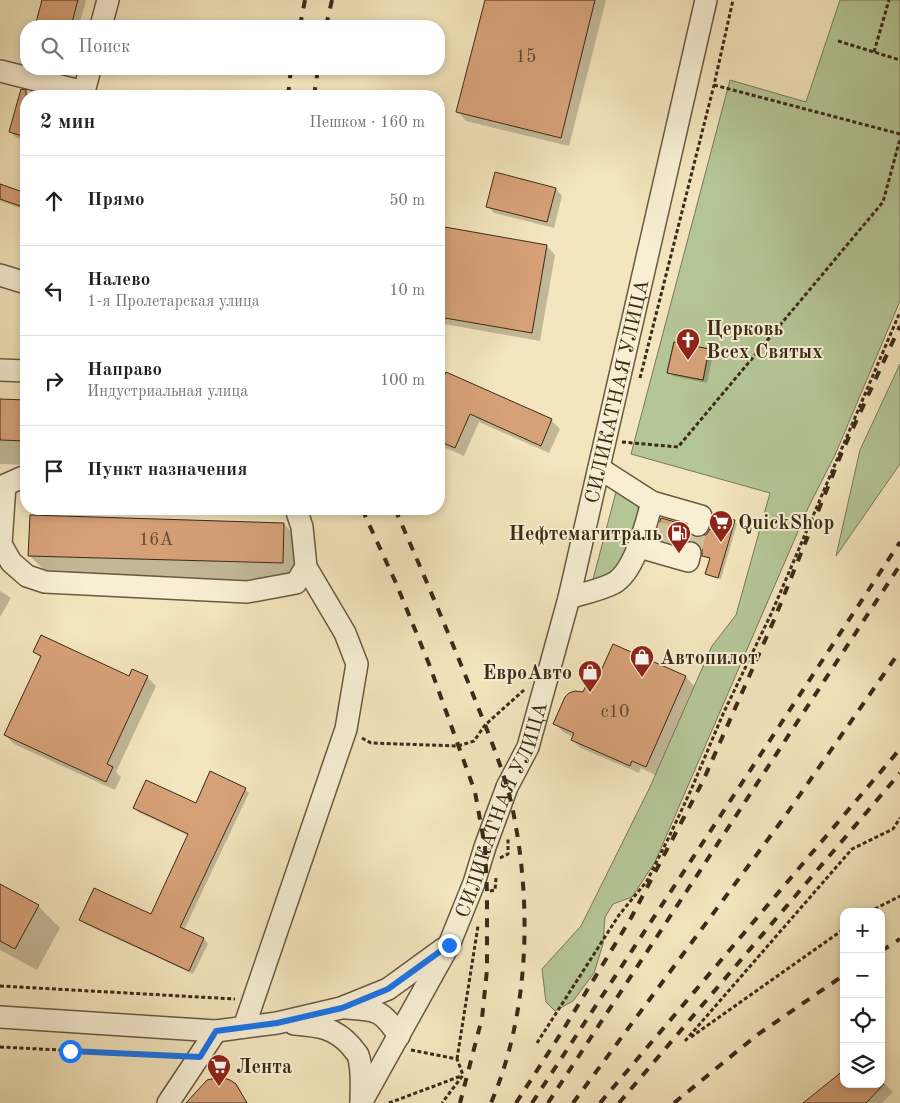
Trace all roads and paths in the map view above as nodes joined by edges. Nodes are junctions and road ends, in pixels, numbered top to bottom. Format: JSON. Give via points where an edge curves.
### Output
{"nodes":[{"id":1,"x":108,"y":0,"type":"edge"},
{"id":2,"x":706,"y":0,"type":"edge"},
{"id":3,"x":733,"y":0,"type":"edge"},
{"id":4,"x":889,"y":0,"type":"edge"},
{"id":5,"x":103,"y":20,"type":"edge"},
{"id":6,"x":838,"y":42,"type":"dead end"},
{"id":7,"x":874,"y":52,"type":"junction"},
{"id":8,"x":900,"y":60,"type":"edge"},
{"id":9,"x":0,"y":71,"type":"edge"},
{"id":10,"x":88,"y":75,"type":"edge"},
{"id":11,"x":76,"y":90,"type":"edge"},
{"id":12,"x":85,"y":90,"type":"edge"},
{"id":13,"x":900,"y":134,"type":"edge"},
{"id":14,"x":900,"y":139,"type":"edge"},
{"id":15,"x":0,"y":274,"type":"edge"},
{"id":16,"x":20,"y":281,"type":"edge"},
{"id":17,"x":900,"y":312,"type":"edge"},
{"id":18,"x":0,"y":370,"type":"edge"},
{"id":19,"x":20,"y":371,"type":"edge"},
{"id":20,"x":605,"y":440,"type":"junction"},
{"id":21,"x":599,"y":468,"type":"junction"},
{"id":22,"x":20,"y":478,"type":"edge"},
{"id":23,"x":298,"y":515,"type":"edge"},
{"id":24,"x":6,"y":560,"type":"edge"},
{"id":25,"x":306,"y":567,"type":"junction"},
{"id":26,"x":569,"y":598,"type":"junction"},
{"id":27,"x":528,"y":686,"type":"dead end"},
{"id":28,"x":346,"y":729,"type":"junction"},
{"id":29,"x":900,"y":818,"type":"edge"},
{"id":30,"x":893,"y":829,"type":"junction"},
{"id":31,"x":900,"y":829,"type":"edge"},
{"id":32,"x":900,"y":896,"type":"edge"},
{"id":33,"x":877,"y":908,"type":"edge"},
{"id":34,"x":840,"y":933,"type":"edge"},
{"id":35,"x":449,"y":945,"type":"junction"},
{"id":36,"x":0,"y":986,"type":"edge"},
{"id":37,"x":253,"y":1000,"type":"junction"},
{"id":38,"x":342,"y":1008,"type":"junction"},
{"id":39,"x":0,"y":1017,"type":"edge"},
{"id":40,"x":277,"y":1023,"type":"junction"},
{"id":41,"x":244,"y":1027,"type":"junction"},
{"id":42,"x":216,"y":1031,"type":"junction"},
{"id":43,"x":404,"y":1043,"type":"junction"},
{"id":44,"x":537,"y":1043,"type":"dead end"},
{"id":45,"x":0,"y":1047,"type":"edge"},
{"id":46,"x":200,"y":1057,"type":"junction"},
{"id":47,"x":463,"y":1075,"type":"junction"},
{"id":48,"x":168,"y":1103,"type":"edge"},
{"id":49,"x":361,"y":1103,"type":"edge"},
{"id":50,"x":389,"y":1103,"type":"edge"},
{"id":51,"x":442,"y":1103,"type":"edge"}],
"edges":[{"from":1,"to":5,"type":"street"},
{"from":2,"to":20,"type":"street","name":"СИЛИКАТНАЯ УЛИЦА"},
{"from":3,"to":13,"type":"path","via":[[714,85]]},
{"from":4,"to":7,"type":"path"},
{"from":6,"to":7,"type":"path"},
{"from":7,"to":8,"type":"path"},
{"from":9,"to":11,"type":"street"},
{"from":10,"to":12,"type":"street"},
{"from":14,"to":20,"type":"path","via":[[883,202],[678,447]]},
{"from":15,"to":16,"type":"street"},
{"from":17,"to":44,"type":"path","via":[[772,612],[663,847],[646,881],[619,915]]},
{"from":18,"to":19,"type":"street"},
{"from":20,"to":21,"type":"street","name":"СИЛИКАТНАЯ УЛИЦА"},
{"from":21,"to":26,"type":"street","name":"СИЛИКАТНАЯ УЛИЦА"},
{"from":21,"to":26,"type":"street","via":[[673,513],[663,549],[626,571],[615,582]]},
{"from":22,"to":24,"type":"street","via":[[5,485],[1,544]]},
{"from":23,"to":25,"type":"street"},
{"from":24,"to":25,"type":"street","via":[[26,576],[45,582],[247,592],[296,583]]},
{"from":25,"to":28,"type":"street","via":[[345,633],[356,664]]},
{"from":26,"to":35,"type":"street","name":"СИЛИКАТНАЯ УЛИЦА","via":[[528,747],[501,804]]},
{"from":27,"to":28,"type":"path","via":[[485,725],[474,741],[458,746],[371,743]]},
{"from":28,"to":37,"type":"street"},
{"from":29,"to":30,"type":"path"},
{"from":30,"to":31,"type":"path"},
{"from":30,"to":34,"type":"path","via":[[852,849],[686,1041]]},
{"from":32,"to":33,"type":"path"},
{"from":35,"to":38,"type":"street","via":[[388,989]]},
{"from":35,"to":43,"type":"street","name":"СИЛИКАТНАЯ УЛИЦА"},
{"from":36,"to":37,"type":"path"},
{"from":37,"to":41,"type":"street"},
{"from":38,"to":40,"type":"street"},
{"from":38,"to":43,"type":"street","via":[[378,1012]]},
{"from":39,"to":42,"type":"street"},
{"from":40,"to":41,"type":"street"},
{"from":40,"to":49,"type":"street","via":[[313,1025],[332,1030],[348,1043],[358,1054]]},
{"from":41,"to":42,"type":"street"},
{"from":42,"to":46,"type":"street"},
{"from":43,"to":47,"type":"path","via":[[457,1059]]},
{"from":43,"to":49,"type":"street","name":"СИЛИКАТНАЯ УЛИЦА"},
{"from":45,"to":46,"type":"path"},
{"from":46,"to":48,"type":"street"},
{"from":47,"to":50,"type":"path"},
{"from":47,"to":51,"type":"path"}]}
